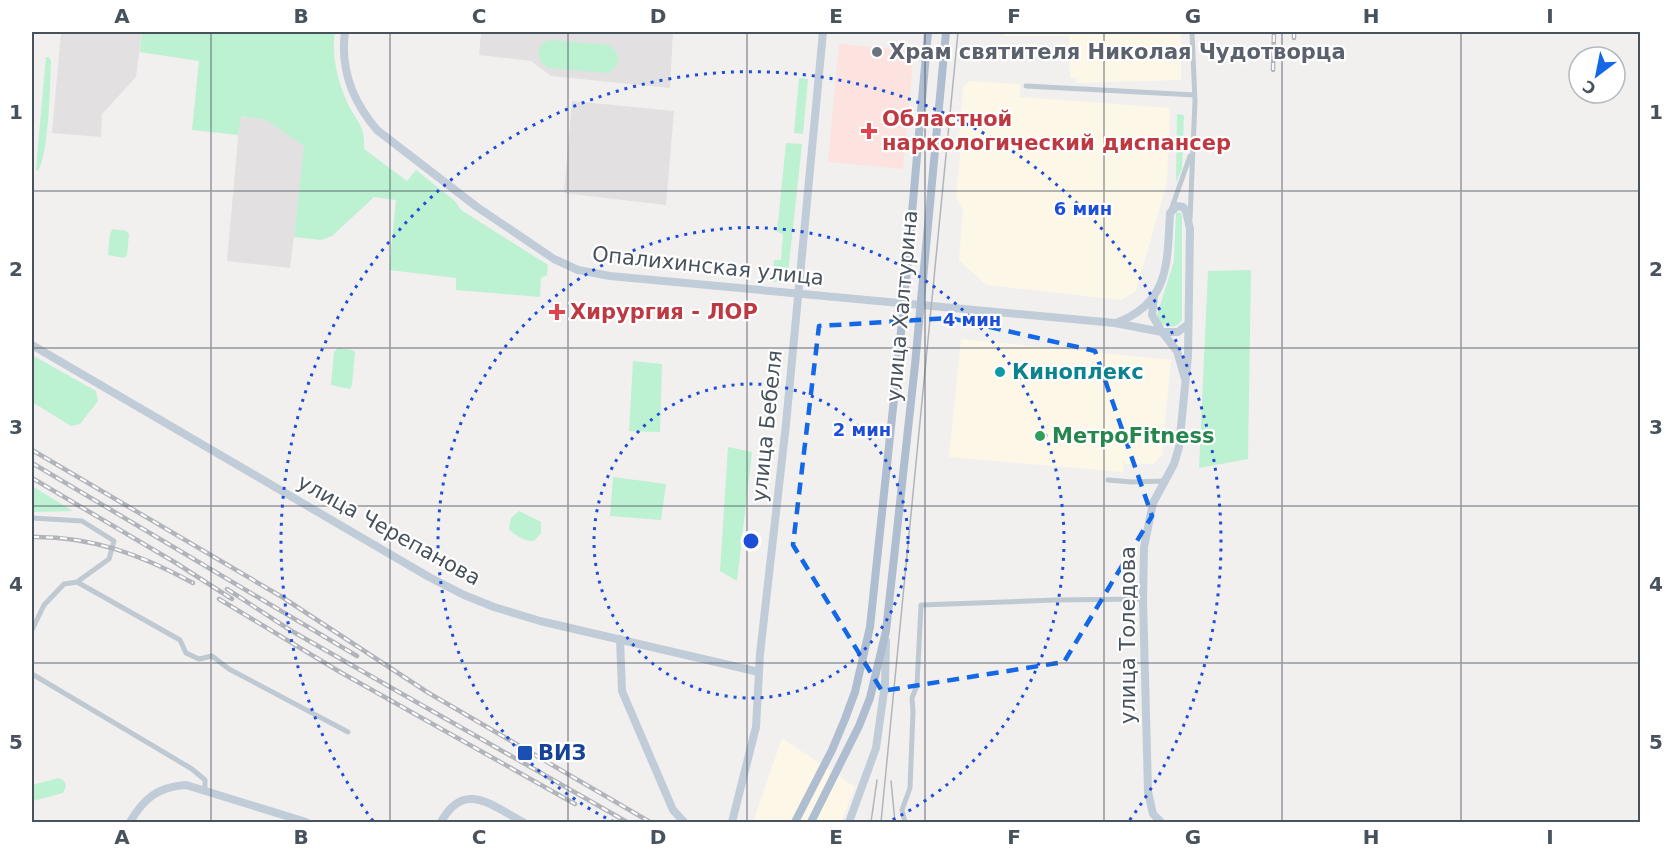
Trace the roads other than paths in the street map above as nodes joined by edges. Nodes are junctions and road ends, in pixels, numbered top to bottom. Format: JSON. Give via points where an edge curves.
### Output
{"nodes":[{"id":1,"x":345,"y":32,"type":"edge"},
{"id":2,"x":823,"y":32,"type":"edge"},
{"id":3,"x":928,"y":32,"type":"edge"},
{"id":4,"x":946,"y":32,"type":"edge"},
{"id":5,"x":1192,"y":32,"type":"edge"},
{"id":6,"x":1026,"y":86,"type":"dead end"},
{"id":7,"x":1195,"y":95,"type":"junction"},
{"id":8,"x":1192,"y":152,"type":"junction"},
{"id":9,"x":1170,"y":213,"type":"junction"},
{"id":10,"x":1190,"y":229,"type":"junction"},
{"id":11,"x":798,"y":294,"type":"junction"},
{"id":12,"x":1154,"y":297,"type":"junction"},
{"id":13,"x":903,"y":303,"type":"junction"},
{"id":14,"x":921,"y":305,"type":"junction"},
{"id":15,"x":1114,"y":323,"type":"junction"},
{"id":16,"x":1188,"y":324,"type":"junction"},
{"id":17,"x":1162,"y":332,"type":"junction"},
{"id":18,"x":32,"y":345,"type":"edge"},
{"id":19,"x":1185,"y":379,"type":"junction"},
{"id":20,"x":1108,"y":480,"type":"dead end"},
{"id":21,"x":1165,"y":481,"type":"junction"},
{"id":22,"x":32,"y":518,"type":"edge"},
{"id":23,"x":77,"y":582,"type":"junction"},
{"id":24,"x":1143,"y":599,"type":"junction"},
{"id":25,"x":32,"y":630,"type":"edge"},
{"id":26,"x":886,"y":631,"type":"junction"},
{"id":27,"x":620,"y":639,"type":"junction"},
{"id":28,"x":759,"y":672,"type":"junction"},
{"id":29,"x":32,"y":674,"type":"edge"},
{"id":30,"x":348,"y":732,"type":"dead end"},
{"id":31,"x":205,"y":790,"type":"junction"},
{"id":32,"x":130,"y":822,"type":"edge"},
{"id":33,"x":306,"y":822,"type":"edge"},
{"id":34,"x":441,"y":822,"type":"edge"},
{"id":35,"x":523,"y":822,"type":"edge"},
{"id":36,"x":684,"y":822,"type":"edge"},
{"id":37,"x":732,"y":822,"type":"edge"},
{"id":38,"x":795,"y":822,"type":"edge"},
{"id":39,"x":811,"y":822,"type":"edge"},
{"id":40,"x":849,"y":822,"type":"edge"},
{"id":41,"x":905,"y":822,"type":"edge"},
{"id":42,"x":1161,"y":822,"type":"edge"}],
"edges":[{"from":1,"to":11,"type":"street","name":"Опалихинская улица","via":[[346,73],[353,94],[377,130],[477,207],[554,259],[578,270],[610,276]]},
{"from":2,"to":11,"type":"street","name":"улица Бебеля"},
{"from":3,"to":13,"type":"main road","name":"улица Халтурина"},
{"from":4,"to":14,"type":"main road","name":"улица Халтурина"},
{"from":5,"to":7,"type":"street"},
{"from":6,"to":7,"type":"street"},
{"from":7,"to":8,"type":"street"},
{"from":8,"to":9,"type":"street"},
{"from":8,"to":10,"type":"street"},
{"from":9,"to":10,"type":"street","via":[[1177,206],[1183,207]]},
{"from":9,"to":12,"type":"street","via":[[1164,275]]},
{"from":10,"to":16,"type":"street","name":"улица Толедова"},
{"from":11,"to":13,"type":"street","name":"Опалихинская улица"},
{"from":11,"to":28,"type":"street","name":"улица Бебеля"},
{"from":12,"to":15,"type":"street","via":[[1133,317]]},
{"from":12,"to":17,"type":"street","via":[[1152,315]]},
{"from":13,"to":14,"type":"street","name":"Опалихинская улица"},
{"from":13,"to":38,"type":"main road","name":"улица Халтурина","via":[[870,627],[855,692],[832,750]]},
{"from":14,"to":15,"type":"street","name":"Опалихинская улица"},
{"from":14,"to":26,"type":"main road","name":"улица Халтурина"},
{"from":15,"to":17,"type":"street","name":"Опалихинская улица"},
{"from":16,"to":17,"type":"street","via":[[1178,332]]},
{"from":16,"to":19,"type":"street","name":"улица Толедова"},
{"from":17,"to":19,"type":"street","via":[[1177,351]]},
{"from":18,"to":27,"type":"street","name":"улица Черепанова","via":[[464,595],[540,621]]},
{"from":19,"to":21,"type":"street","name":"улица Толедова","via":[[1179,447]]},
{"from":20,"to":21,"type":"street"},
{"from":21,"to":24,"type":"street","name":"улица Толедова","via":[[1153,503],[1144,547]]},
{"from":22,"to":23,"type":"street","via":[[82,521],[114,541],[109,560]]},
{"from":23,"to":25,"type":"street","via":[[64,584],[44,605]]},
{"from":23,"to":30,"type":"street","via":[[180,640],[186,653],[199,659],[212,656],[229,669]]},
{"from":24,"to":41,"type":"street","via":[[921,605],[917,685],[912,698],[910,788],[902,810]]},
{"from":24,"to":42,"type":"street","name":"улица Толедова","via":[[1148,792],[1152,814]]},
{"from":26,"to":39,"type":"main road","name":"улица Халтурина","via":[[870,698]]},
{"from":26,"to":40,"type":"street","via":[[879,733]]},
{"from":27,"to":28,"type":"street","name":"улица Черепанова"},
{"from":27,"to":36,"type":"street","via":[[622,691],[673,810]]},
{"from":28,"to":37,"type":"street","name":"улица Бебеля","via":[[756,727]]},
{"from":29,"to":31,"type":"street","via":[[192,770],[205,780]]},
{"from":31,"to":32,"type":"street","via":[[170,786],[152,795]]},
{"from":31,"to":33,"type":"street"},
{"from":34,"to":35,"type":"street","via":[[459,800],[473,798]]}]}
